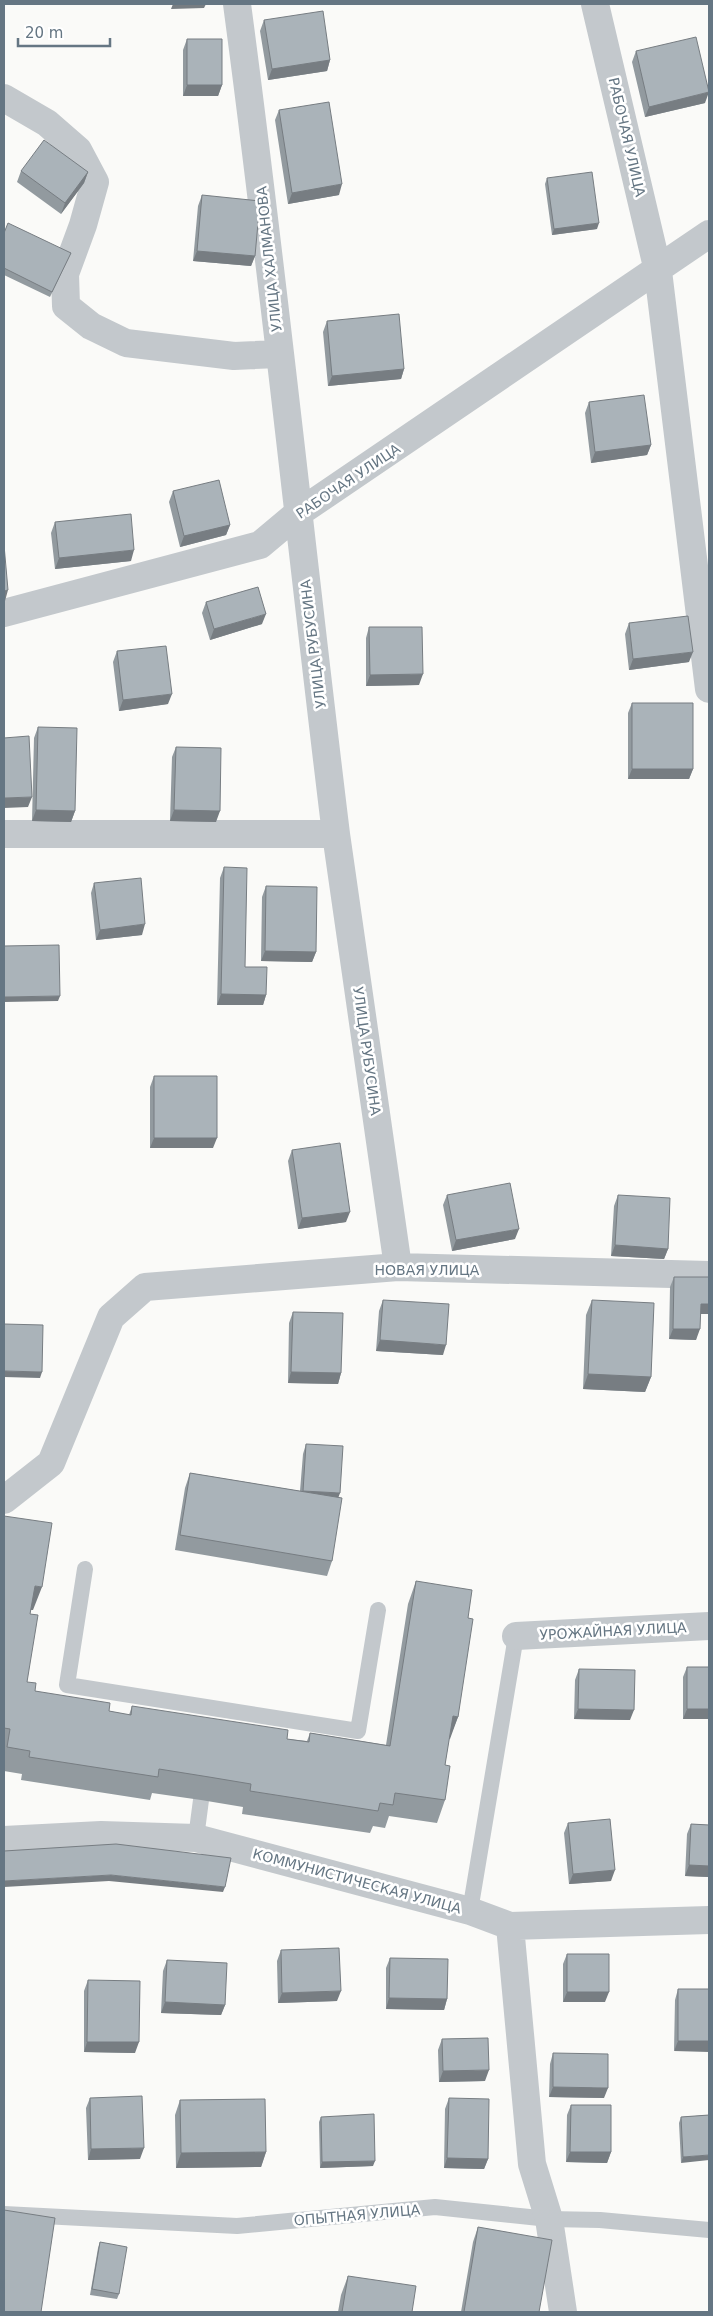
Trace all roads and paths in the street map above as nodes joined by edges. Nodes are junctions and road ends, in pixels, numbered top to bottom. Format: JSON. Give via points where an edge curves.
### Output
{"nodes":[{"id":1,"x":237,"y":4,"type":"edge"},
{"id":2,"x":595,"y":4,"type":"edge"},
{"id":3,"x":4,"y":98,"type":"edge"},
{"id":4,"x":709,"y":234,"type":"edge"},
{"id":5,"x":658,"y":271,"type":"junction"},
{"id":6,"x":279,"y":354,"type":"junction"},
{"id":7,"x":297,"y":514,"type":"junction"},
{"id":8,"x":4,"y":613,"type":"edge"},
{"id":9,"x":709,"y":690,"type":"edge"},
{"id":10,"x":4,"y":834,"type":"edge"},
{"id":11,"x":336,"y":834,"type":"junction"},
{"id":12,"x":398,"y":1267,"type":"junction"},
{"id":13,"x":709,"y":1275,"type":"edge"},
{"id":14,"x":4,"y":1500,"type":"edge"},
{"id":15,"x":85,"y":1569,"type":"dead end"},
{"id":16,"x":378,"y":1610,"type":"dead end"},
{"id":17,"x":709,"y":1626,"type":"edge"},
{"id":18,"x":516,"y":1636,"type":"joint"},
{"id":19,"x":214,"y":1709,"type":"junction"},
{"id":20,"x":211,"y":1726,"type":"edge"},
{"id":21,"x":201,"y":1800,"type":"edge"},
{"id":22,"x":196,"y":1838,"type":"junction"},
{"id":23,"x":4,"y":1840,"type":"edge"},
{"id":24,"x":470,"y":1911,"type":"junction"},
{"id":25,"x":709,"y":1920,"type":"edge"},
{"id":26,"x":510,"y":1926,"type":"junction"},
{"id":27,"x":4,"y":2214,"type":"edge"},
{"id":28,"x":549,"y":2219,"type":"junction"},
{"id":29,"x":709,"y":2230,"type":"edge"},
{"id":30,"x":563,"y":2312,"type":"edge"}],
"edges":[{"from":1,"to":6,"type":"street","name":"УЛИЦА ХАЛМАНОВА"},
{"from":2,"to":5,"type":"street","name":"РАБОЧАЯ УЛИЦА"},
{"from":3,"to":6,"type":"street","via":[[47,123],[78,150],[95,182],[65,274],[66,306],[91,326],[126,343],[234,356]]},
{"from":4,"to":5,"type":"street","name":"РАБОЧАЯ УЛИЦА"},
{"from":5,"to":7,"type":"street","name":"РАБОЧАЯ УЛИЦА"},
{"from":5,"to":9,"type":"street","name":"РАБОЧАЯ УЛИЦА"},
{"from":6,"to":7,"type":"street","name":"УЛИЦА ХАЛМАНОВА"},
{"from":7,"to":8,"type":"street","name":"РАБОЧАЯ УЛИЦА","via":[[260,545]]},
{"from":7,"to":11,"type":"street","name":"УЛИЦА РУБУСИНА"},
{"from":10,"to":11,"type":"street"},
{"from":11,"to":12,"type":"street","name":"УЛИЦА РУБУСИНА"},
{"from":12,"to":13,"type":"street","name":"НОВАЯ УЛИЦА"},
{"from":12,"to":14,"type":"street","name":"НОВАЯ УЛИЦА","via":[[145,1287],[111,1317],[51,1462]]},
{"from":15,"to":19,"type":"lane","via":[[67,1686]]},
{"from":16,"to":19,"type":"lane","via":[[358,1731]]},
{"from":17,"to":18,"type":"street","name":"УРОЖАЙНАЯ УЛИЦА"},
{"from":18,"to":24,"type":"lane"},
{"from":19,"to":20,"type":"lane"},
{"from":21,"to":22,"type":"lane"},
{"from":22,"to":23,"type":"street","name":"КОММУНИСТИЧЕСКАЯ УЛИЦА","via":[[101,1835]]},
{"from":22,"to":24,"type":"street","name":"КОММУНИСТИЧЕСКАЯ УЛИЦА"},
{"from":24,"to":26,"type":"street","name":"КОММУНИСТИЧЕСКАЯ УЛИЦА"},
{"from":25,"to":26,"type":"street","name":"КОММУНИСТИЧЕСКАЯ УЛИЦА"},
{"from":26,"to":28,"type":"street","via":[[532,2164]]},
{"from":27,"to":28,"type":"lane","name":"ОПЫТНАЯ УЛИЦА","via":[[238,2226],[435,2207]]},
{"from":28,"to":29,"type":"lane","name":"ОПЫТНАЯ УЛИЦА","via":[[600,2220]]},
{"from":28,"to":30,"type":"street"}]}
